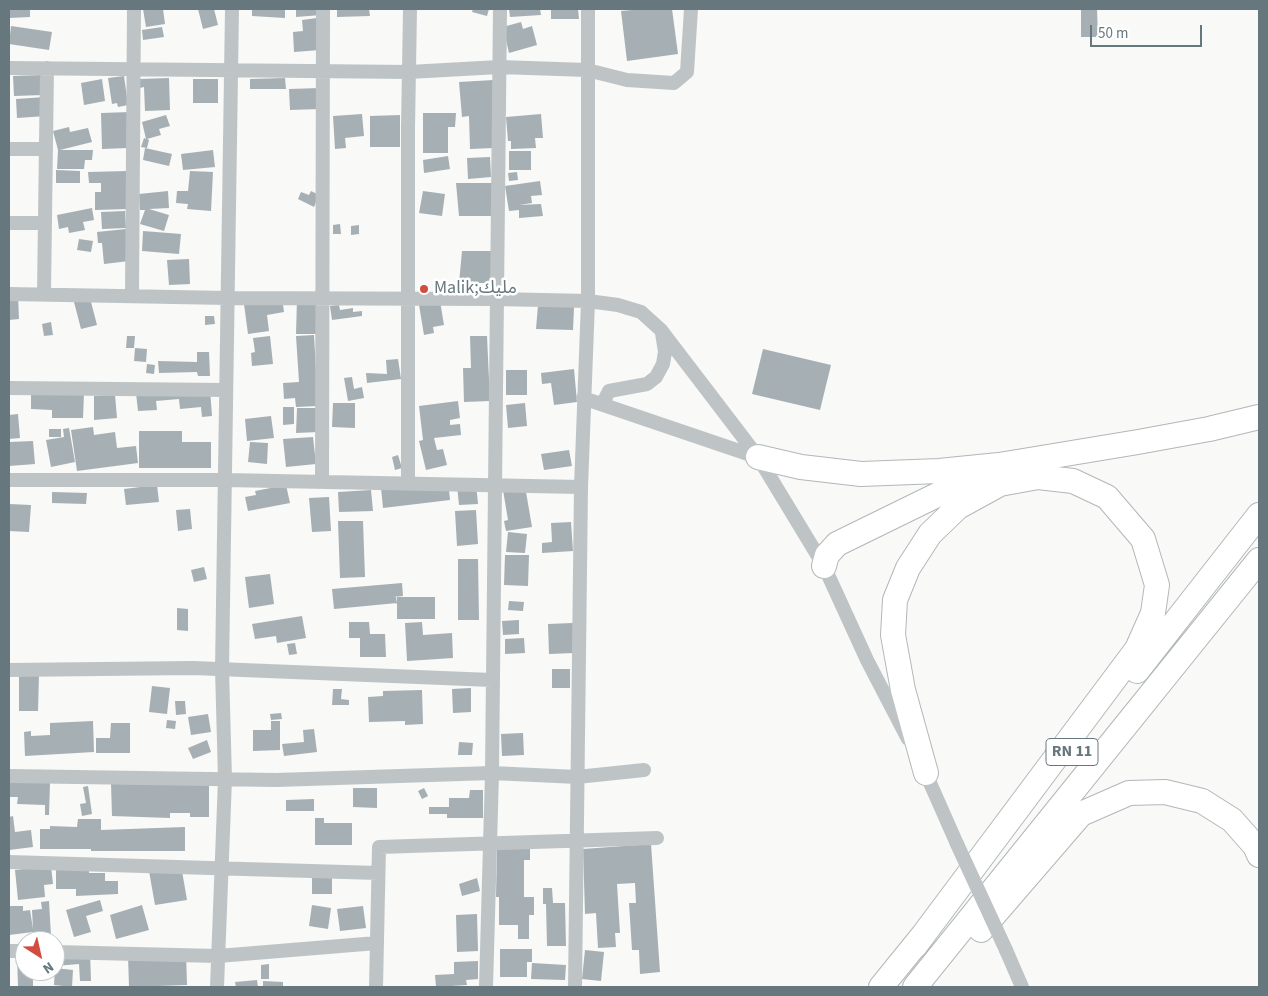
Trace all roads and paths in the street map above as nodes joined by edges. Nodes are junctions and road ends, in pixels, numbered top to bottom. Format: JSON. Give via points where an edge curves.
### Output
{"nodes":[{"id":1,"x":134,"y":9,"type":"edge"},
{"id":2,"x":232,"y":9,"type":"edge"},
{"id":3,"x":323,"y":9,"type":"edge"},
{"id":4,"x":410,"y":9,"type":"edge"},
{"id":5,"x":500,"y":9,"type":"edge"},
{"id":6,"x":588,"y":9,"type":"edge"},
{"id":7,"x":691,"y":9,"type":"edge"},
{"id":8,"x":499,"y":67,"type":"junction"},
{"id":9,"x":9,"y":68,"type":"edge"},
{"id":10,"x":47,"y":68,"type":"junction"},
{"id":11,"x":132,"y":69,"type":"junction"},
{"id":12,"x":587,"y":70,"type":"junction"},
{"id":13,"x":232,"y":71,"type":"junction"},
{"id":14,"x":322,"y":72,"type":"junction"},
{"id":15,"x":409,"y":72,"type":"junction"},
{"id":16,"x":9,"y":149,"type":"edge"},
{"id":17,"x":46,"y":149,"type":"junction"},
{"id":18,"x":45,"y":223,"type":"junction"},
{"id":19,"x":9,"y":224,"type":"edge"},
{"id":20,"x":9,"y":294,"type":"edge"},
{"id":21,"x":44,"y":294,"type":"junction"},
{"id":22,"x":132,"y":295,"type":"junction"},
{"id":23,"x":228,"y":298,"type":"junction"},
{"id":24,"x":321,"y":298,"type":"junction"},
{"id":25,"x":408,"y":298,"type":"junction"},
{"id":26,"x":495,"y":298,"type":"junction"},
{"id":27,"x":588,"y":302,"type":"junction"},
{"id":28,"x":661,"y":330,"type":"junction"},
{"id":29,"x":9,"y":388,"type":"edge"},
{"id":30,"x":226,"y":390,"type":"junction"},
{"id":31,"x":583,"y":398,"type":"junction"},
{"id":32,"x":602,"y":403,"type":"junction"},
{"id":33,"x":1259,"y":417,"type":"edge"},
{"id":34,"x":758,"y":457,"type":"junction"},
{"id":35,"x":999,"y":465,"type":"junction"},
{"id":36,"x":9,"y":480,"type":"edge"},
{"id":37,"x":225,"y":480,"type":"junction"},
{"id":38,"x":322,"y":482,"type":"junction"},
{"id":39,"x":408,"y":484,"type":"junction"},
{"id":40,"x":494,"y":484,"type":"junction"},
{"id":41,"x":581,"y":487,"type":"junction"},
{"id":42,"x":1259,"y":514,"type":"edge"},
{"id":43,"x":1259,"y":560,"type":"edge"},
{"id":44,"x":824,"y":566,"type":"junction"},
{"id":45,"x":222,"y":669,"type":"junction"},
{"id":46,"x":9,"y":670,"type":"edge"},
{"id":47,"x":492,"y":680,"type":"junction"},
{"id":48,"x":644,"y":770,"type":"dead end"},
{"id":49,"x":492,"y":773,"type":"junction"},
{"id":50,"x":926,"y":773,"type":"junction"},
{"id":51,"x":9,"y":776,"type":"edge"},
{"id":52,"x":577,"y":777,"type":"junction"},
{"id":53,"x":225,"y":779,"type":"junction"},
{"id":54,"x":656,"y":838,"type":"dead end"},
{"id":55,"x":576,"y":841,"type":"junction"},
{"id":56,"x":490,"y":842,"type":"junction"},
{"id":57,"x":1259,"y":854,"type":"edge"},
{"id":58,"x":9,"y":862,"type":"edge"},
{"id":59,"x":222,"y":866,"type":"junction"},
{"id":60,"x":378,"y":873,"type":"junction"},
{"id":61,"x":377,"y":943,"type":"junction"},
{"id":62,"x":915,"y":946,"type":"junction"},
{"id":63,"x":65,"y":952,"type":"edge"},
{"id":64,"x":218,"y":956,"type":"junction"},
{"id":65,"x":217,"y":987,"type":"edge"},
{"id":66,"x":376,"y":987,"type":"edge"},
{"id":67,"x":486,"y":987,"type":"edge"},
{"id":68,"x":575,"y":987,"type":"edge"},
{"id":69,"x":881,"y":987,"type":"edge"},
{"id":70,"x":915,"y":987,"type":"edge"},
{"id":71,"x":929,"y":987,"type":"edge"},
{"id":72,"x":1022,"y":987,"type":"edge"}],
"edges":[{"from":1,"to":11,"type":"street"},
{"from":2,"to":13,"type":"street"},
{"from":3,"to":14,"type":"street"},
{"from":4,"to":15,"type":"street"},
{"from":5,"to":8,"type":"street"},
{"from":6,"to":12,"type":"street"},
{"from":7,"to":12,"type":"street","via":[[688,72],[674,83],[627,80]]},
{"from":8,"to":12,"type":"street"},
{"from":8,"to":15,"type":"street"},
{"from":8,"to":26,"type":"street"},
{"from":9,"to":10,"type":"street"},
{"from":10,"to":11,"type":"street"},
{"from":10,"to":17,"type":"street"},
{"from":11,"to":13,"type":"street"},
{"from":11,"to":22,"type":"street"},
{"from":12,"to":27,"type":"street"},
{"from":13,"to":14,"type":"street"},
{"from":13,"to":23,"type":"street"},
{"from":14,"to":15,"type":"street"},
{"from":14,"to":24,"type":"street"},
{"from":15,"to":25,"type":"street"},
{"from":16,"to":17,"type":"street"},
{"from":17,"to":18,"type":"street"},
{"from":18,"to":19,"type":"street"},
{"from":18,"to":21,"type":"street"},
{"from":20,"to":21,"type":"street"},
{"from":21,"to":22,"type":"street"},
{"from":22,"to":23,"type":"street"},
{"from":23,"to":24,"type":"street"},
{"from":23,"to":30,"type":"street"},
{"from":24,"to":25,"type":"street"},
{"from":24,"to":38,"type":"street"},
{"from":25,"to":26,"type":"street"},
{"from":25,"to":39,"type":"street"},
{"from":26,"to":27,"type":"street"},
{"from":26,"to":40,"type":"street"},
{"from":27,"to":28,"type":"street","via":[[618,305],[641,312]]},
{"from":27,"to":31,"type":"street"},
{"from":28,"to":32,"type":"street","via":[[665,352],[656,377],[647,384],[609,391]]},
{"from":28,"to":34,"type":"street"},
{"from":29,"to":30,"type":"street"},
{"from":30,"to":37,"type":"street"},
{"from":31,"to":32,"type":"street"},
{"from":31,"to":41,"type":"street"},
{"from":32,"to":34,"type":"street"},
{"from":33,"to":35,"type":"highway","via":[[1200,431]]},
{"from":34,"to":35,"type":"highway","via":[[801,467],[861,474]]},
{"from":34,"to":44,"type":"street"},
{"from":35,"to":44,"type":"highway","via":[[837,544],[827,555]]},
{"from":36,"to":37,"type":"street"},
{"from":37,"to":38,"type":"street"},
{"from":37,"to":45,"type":"street"},
{"from":38,"to":39,"type":"street"},
{"from":39,"to":40,"type":"street"},
{"from":40,"to":41,"type":"street"},
{"from":40,"to":47,"type":"street"},
{"from":41,"to":52,"type":"street"},
{"from":42,"to":62,"type":"highway","number":"RN 11"},
{"from":43,"to":70,"type":"highway","number":"RN 11"},
{"from":44,"to":50,"type":"street"},
{"from":45,"to":46,"type":"street"},
{"from":45,"to":47,"type":"street"},
{"from":45,"to":53,"type":"street"},
{"from":47,"to":49,"type":"street"},
{"from":48,"to":52,"type":"street"},
{"from":49,"to":52,"type":"street"},
{"from":49,"to":53,"type":"street"},
{"from":49,"to":56,"type":"street"},
{"from":50,"to":62,"type":"highway","via":[[903,690],[893,635],[895,600],[908,568],[930,534],[958,507],[1000,484],[1038,477],[1073,481],[1107,497],[1143,540],[1156,585],[1153,614],[1137,649]]},
{"from":50,"to":72,"type":"street","bridge":true},
{"from":51,"to":53,"type":"street"},
{"from":52,"to":55,"type":"street"},
{"from":53,"to":59,"type":"street"},
{"from":54,"to":55,"type":"street"},
{"from":55,"to":56,"type":"street"},
{"from":55,"to":68,"type":"street"},
{"from":56,"to":60,"type":"street","via":[[379,847]]},
{"from":56,"to":67,"type":"street"},
{"from":57,"to":71,"type":"highway","via":[[1232,820],[1202,801],[1165,792],[1128,794],[1107,802],[1080,814]]},
{"from":58,"to":59,"type":"street"},
{"from":59,"to":60,"type":"street"},
{"from":59,"to":64,"type":"street"},
{"from":60,"to":61,"type":"street"},
{"from":61,"to":64,"type":"street"},
{"from":61,"to":66,"type":"street"},
{"from":62,"to":69,"type":"highway","number":"RN 11"},
{"from":63,"to":64,"type":"street"},
{"from":64,"to":65,"type":"street"}]}
